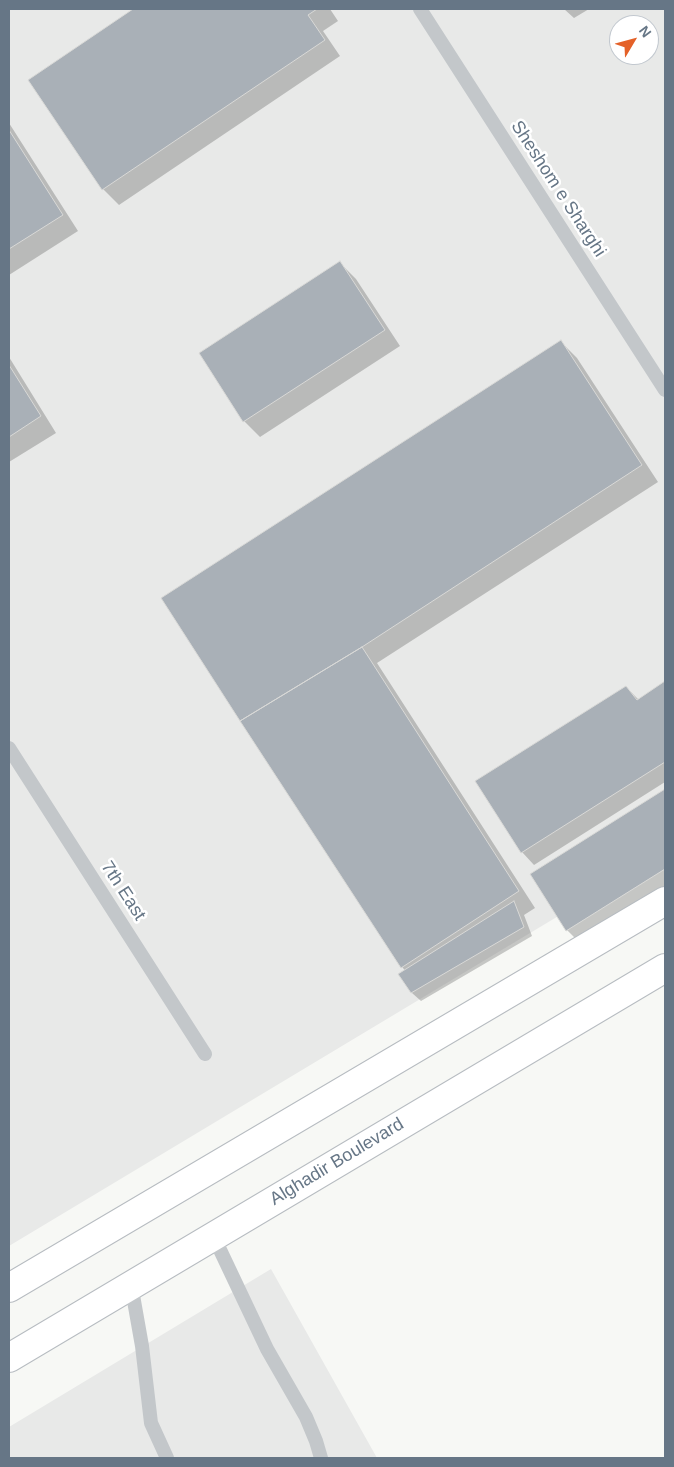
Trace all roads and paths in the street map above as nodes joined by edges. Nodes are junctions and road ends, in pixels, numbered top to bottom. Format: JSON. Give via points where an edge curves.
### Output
{"nodes":[{"id":1,"x":420,"y":9,"type":"edge"},
{"id":2,"x":665,"y":390,"type":"edge"},
{"id":3,"x":9,"y":748,"type":"edge"},
{"id":4,"x":665,"y":901,"type":"edge"},
{"id":5,"x":665,"y":968,"type":"edge"},
{"id":6,"x":205,"y":1054,"type":"dead end"},
{"id":7,"x":213,"y":1235,"type":"junction"},
{"id":8,"x":131,"y":1284,"type":"junction"},
{"id":9,"x":9,"y":1288,"type":"edge"},
{"id":10,"x":9,"y":1358,"type":"edge"},
{"id":11,"x":167,"y":1458,"type":"edge"},
{"id":12,"x":320,"y":1458,"type":"edge"}],
"edges":[{"from":1,"to":2,"type":"lane","name":"Sheshom e Sharghi"},
{"from":3,"to":6,"type":"lane","name":"7th East"},
{"from":4,"to":9,"type":"street"},
{"from":5,"to":7,"type":"street","name":"Alghadir Boulevard"},
{"from":7,"to":8,"type":"street","name":"Alghadir Boulevard"},
{"from":7,"to":12,"type":"lane","via":[[267,1349],[306,1417]]},
{"from":8,"to":10,"type":"street","name":"Alghadir Boulevard"},
{"from":8,"to":11,"type":"lane","via":[[151,1423]]}]}
